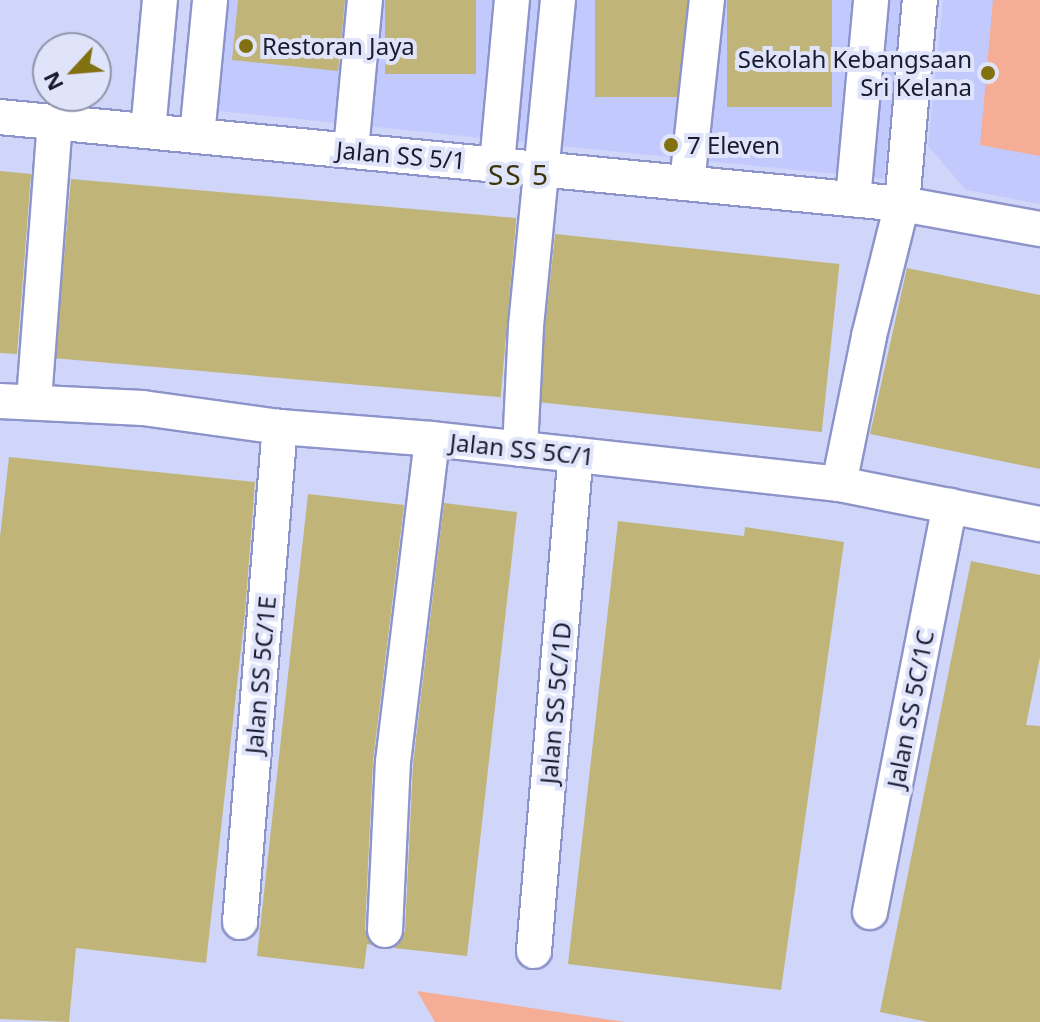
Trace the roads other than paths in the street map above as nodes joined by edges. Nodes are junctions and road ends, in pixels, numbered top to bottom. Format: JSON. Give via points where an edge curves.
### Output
{"nodes":[{"id":1,"x":160,"y":0,"type":"edge"},
{"id":2,"x":210,"y":0,"type":"edge"},
{"id":3,"x":365,"y":0,"type":"edge"},
{"id":4,"x":512,"y":0,"type":"edge"},
{"id":5,"x":558,"y":0,"type":"edge"},
{"id":6,"x":707,"y":0,"type":"edge"},
{"id":7,"x":871,"y":0,"type":"edge"},
{"id":8,"x":920,"y":0,"type":"edge"},
{"id":9,"x":0,"y":117,"type":"edge"},
{"id":10,"x":55,"y":122,"type":"junction"},
{"id":11,"x":148,"y":131,"type":"junction"},
{"id":12,"x":197,"y":136,"type":"junction"},
{"id":13,"x":351,"y":150,"type":"junction"},
{"id":14,"x":497,"y":164,"type":"junction"},
{"id":15,"x":543,"y":169,"type":"junction"},
{"id":16,"x":687,"y":183,"type":"junction"},
{"id":17,"x":853,"y":199,"type":"junction"},
{"id":18,"x":902,"y":204,"type":"junction"},
{"id":19,"x":1040,"y":229,"type":"edge"},
{"id":20,"x":34,"y":400,"type":"junction"},
{"id":21,"x":0,"y":401,"type":"edge"},
{"id":22,"x":280,"y":427,"type":"junction"},
{"id":23,"x":432,"y":439,"type":"junction"},
{"id":24,"x":520,"y":449,"type":"junction"},
{"id":25,"x":576,"y":455,"type":"junction"},
{"id":26,"x":839,"y":484,"type":"junction"},
{"id":27,"x":950,"y":506,"type":"junction"},
{"id":28,"x":1040,"y":524,"type":"edge"},
{"id":29,"x":870,"y":912,"type":"dead end"},
{"id":30,"x":240,"y":922,"type":"dead end"},
{"id":31,"x":385,"y":930,"type":"dead end"},
{"id":32,"x":534,"y":951,"type":"dead end"}],
"edges":[{"from":1,"to":11,"type":"street"},
{"from":2,"to":12,"type":"street"},
{"from":3,"to":13,"type":"street"},
{"from":4,"to":14,"type":"street"},
{"from":5,"to":15,"type":"street"},
{"from":6,"to":16,"type":"street"},
{"from":7,"to":17,"type":"street"},
{"from":8,"to":18,"type":"street"},
{"from":9,"to":10,"type":"street","name":"Jalan SS 5/1"},
{"from":10,"to":11,"type":"street","name":"Jalan SS 5/1"},
{"from":10,"to":20,"type":"street"},
{"from":11,"to":12,"type":"street","name":"Jalan SS 5/1"},
{"from":12,"to":13,"type":"street","name":"Jalan SS 5/1"},
{"from":13,"to":14,"type":"street","name":"Jalan SS 5/1"},
{"from":14,"to":15,"type":"street","name":"Jalan SS 5/1"},
{"from":15,"to":16,"type":"street","name":"Jalan SS 5/1"},
{"from":15,"to":24,"type":"street","via":[[526,326]]},
{"from":16,"to":17,"type":"street","name":"Jalan SS 5/1"},
{"from":17,"to":18,"type":"street","name":"Jalan SS 5/1"},
{"from":18,"to":19,"type":"street","name":"Jalan SS 5/1"},
{"from":18,"to":26,"type":"street"},
{"from":20,"to":21,"type":"street","name":"Jalan SS 5C/1"},
{"from":20,"to":22,"type":"street","name":"Jalan SS 5C/1"},
{"from":22,"to":23,"type":"street","name":"Jalan SS 5C/1"},
{"from":22,"to":30,"type":"street","name":"Jalan SS 5C/1E"},
{"from":23,"to":24,"type":"street","name":"Jalan SS 5C/1"},
{"from":23,"to":31,"type":"street","via":[[393,762]]},
{"from":24,"to":25,"type":"street","name":"Jalan SS 5C/1"},
{"from":25,"to":26,"type":"street","name":"Jalan SS 5C/1"},
{"from":25,"to":32,"type":"street","name":"Jalan SS 5C/1D"},
{"from":26,"to":27,"type":"street","name":"Jalan SS 5C/1"},
{"from":27,"to":28,"type":"street","name":"Jalan SS 5C/1"},
{"from":27,"to":29,"type":"street","name":"Jalan SS 5C/1C"}]}
